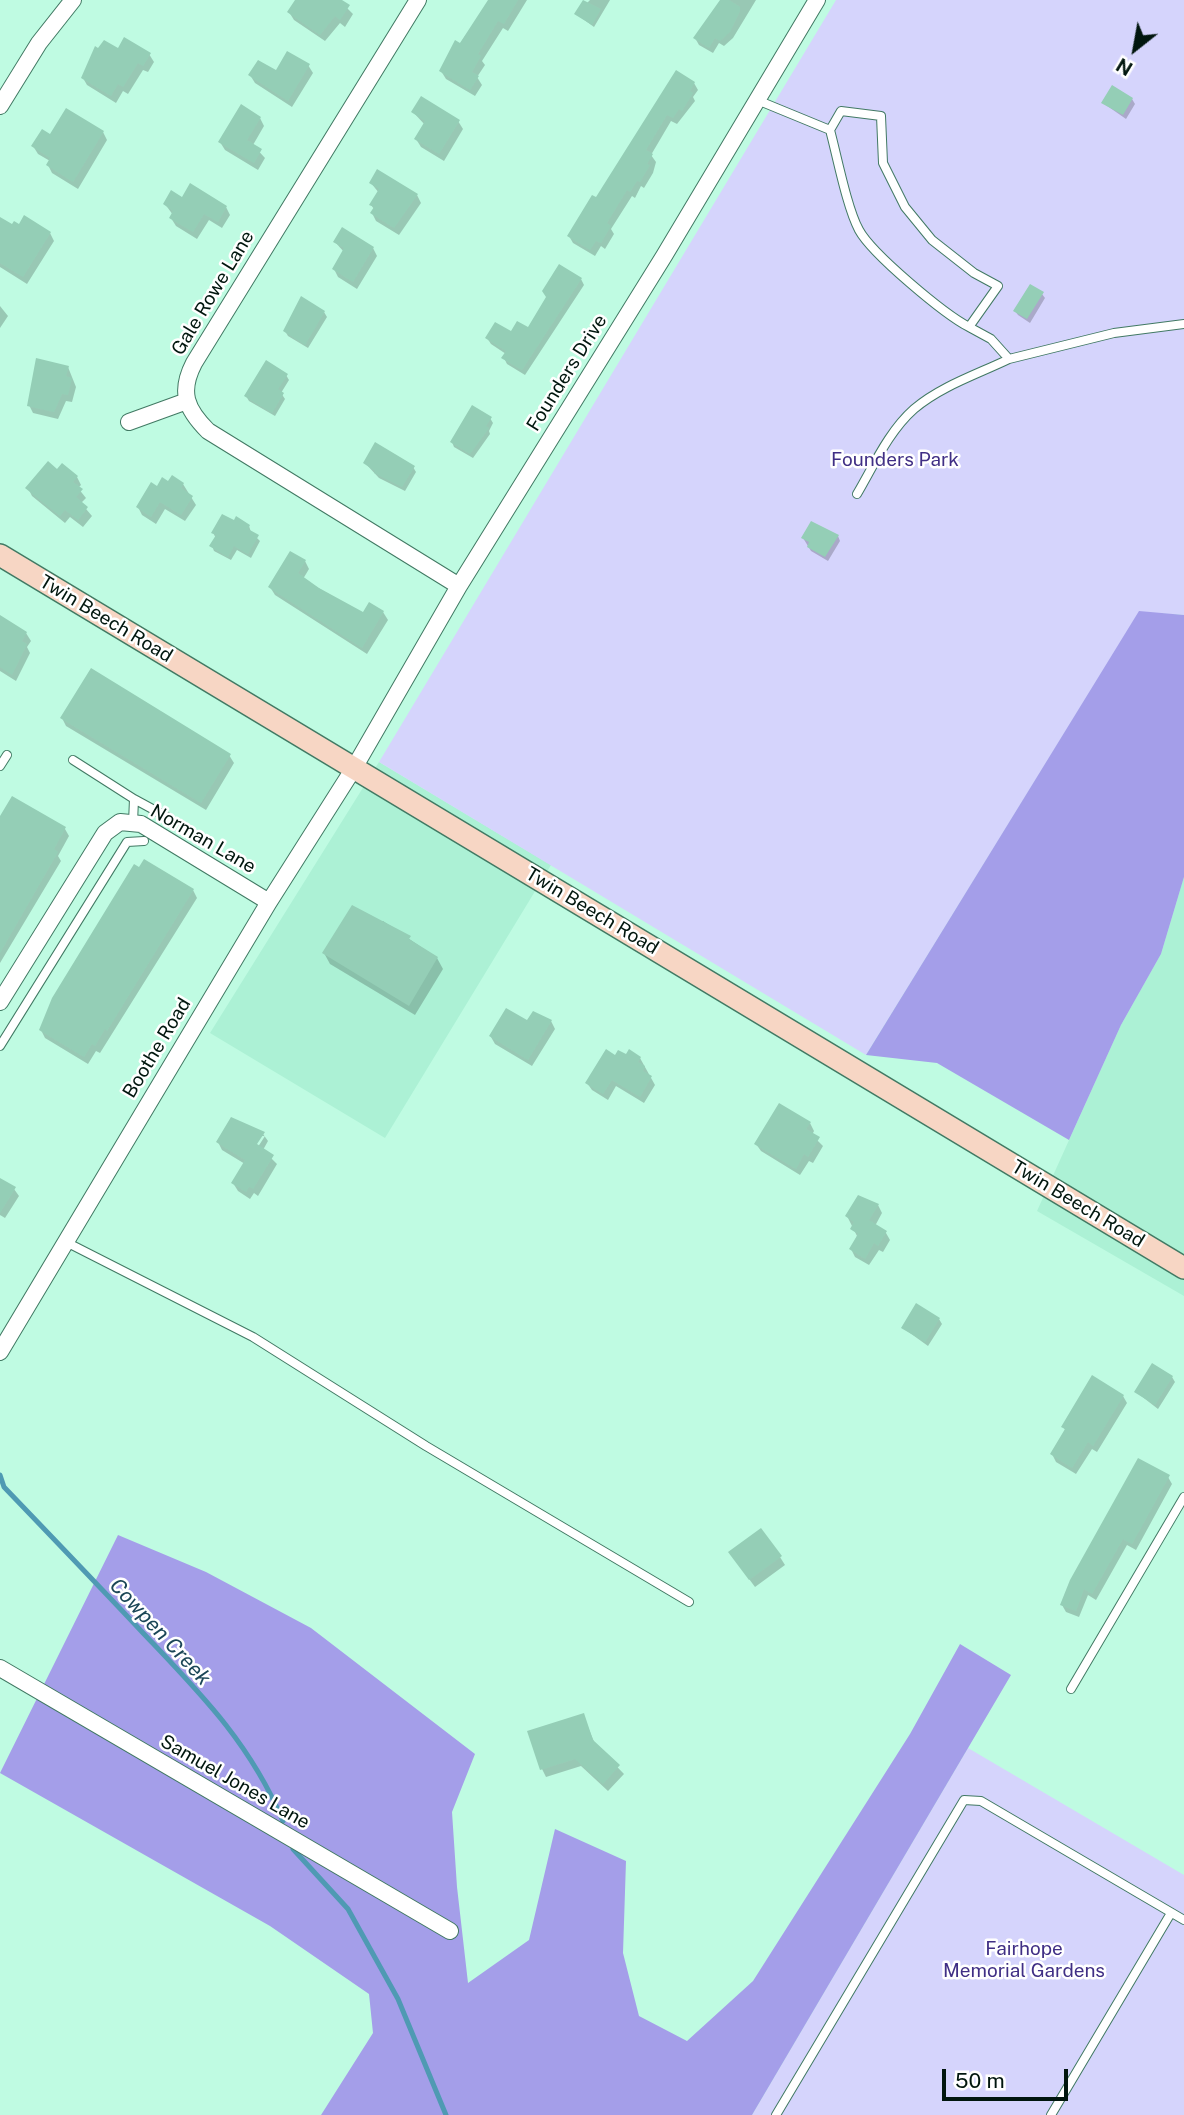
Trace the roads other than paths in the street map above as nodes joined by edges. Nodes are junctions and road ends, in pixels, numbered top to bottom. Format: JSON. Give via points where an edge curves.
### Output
{"nodes":[{"id":1,"x":73,"y":0,"type":"edge"},
{"id":2,"x":418,"y":0,"type":"edge"},
{"id":3,"x":817,"y":0,"type":"edge"},
{"id":4,"x":757,"y":100,"type":"junction"},
{"id":5,"x":0,"y":106,"type":"edge"},
{"id":6,"x":830,"y":130,"type":"junction"},
{"id":7,"x":1184,"y":324,"type":"edge"},
{"id":8,"x":969,"y":327,"type":"junction"},
{"id":9,"x":1009,"y":359,"type":"junction"},
{"id":10,"x":187,"y":401,"type":"junction"},
{"id":11,"x":129,"y":422,"type":"dead end"},
{"id":12,"x":857,"y":494,"type":"dead end"},
{"id":13,"x":0,"y":555,"type":"edge"},
{"id":14,"x":459,"y":586,"type":"junction"},
{"id":15,"x":7,"y":755,"type":"dead end"},
{"id":16,"x":73,"y":760,"type":"dead end"},
{"id":17,"x":0,"y":766,"type":"edge"},
{"id":18,"x":354,"y":768,"type":"junction"},
{"id":19,"x":134,"y":799,"type":"junction"},
{"id":20,"x":169,"y":818,"type":"dead end"},
{"id":21,"x":133,"y":823,"type":"junction"},
{"id":22,"x":144,"y":841,"type":"dead end"},
{"id":23,"x":269,"y":902,"type":"junction"},
{"id":24,"x":0,"y":1002,"type":"edge"},
{"id":25,"x":0,"y":1046,"type":"edge"},
{"id":26,"x":66,"y":1241,"type":"junction"},
{"id":27,"x":1184,"y":1268,"type":"edge"},
{"id":28,"x":0,"y":1352,"type":"edge"},
{"id":29,"x":1184,"y":1497,"type":"edge"},
{"id":30,"x":689,"y":1602,"type":"dead end"},
{"id":31,"x":0,"y":1668,"type":"edge"},
{"id":32,"x":1071,"y":1689,"type":"dead end"},
{"id":33,"x":1171,"y":1913,"type":"junction"},
{"id":34,"x":1184,"y":1920,"type":"edge"},
{"id":35,"x":450,"y":1931,"type":"dead end"},
{"id":36,"x":776,"y":2115,"type":"edge"},
{"id":37,"x":1051,"y":2115,"type":"edge"}],
"edges":[{"from":1,"to":5,"type":"street","via":[[39,43]]},
{"from":2,"to":10,"type":"street","name":"Gale Rowe Lane","via":[[194,363],[186,379]]},
{"from":3,"to":4,"type":"street","name":"Founders Drive"},
{"from":4,"to":6,"type":"lane"},
{"from":4,"to":14,"type":"street","name":"Founders Drive"},
{"from":6,"to":8,"type":"lane","via":[[859,231],[898,273]]},
{"from":6,"to":8,"type":"lane","via":[[841,111],[881,116],[883,163],[905,207],[932,240],[998,286]]},
{"from":7,"to":9,"type":"lane","via":[[1114,332]]},
{"from":8,"to":9,"type":"lane","via":[[991,339]]},
{"from":9,"to":12,"type":"lane","via":[[936,393],[913,410]]},
{"from":10,"to":11,"type":"street"},
{"from":10,"to":14,"type":"street","via":[[208,431]]},
{"from":13,"to":18,"type":"street","name":"Twin Beech Road"},
{"from":14,"to":18,"type":"street","name":"Founders Drive"},
{"from":15,"to":17,"type":"lane"},
{"from":16,"to":19,"type":"lane"},
{"from":18,"to":23,"type":"street","name":"Boothe Road"},
{"from":18,"to":27,"type":"street","name":"Twin Beech Road"},
{"from":19,"to":20,"type":"lane"},
{"from":19,"to":21,"type":"lane"},
{"from":21,"to":23,"type":"street","name":"Norman Lane"},
{"from":21,"to":24,"type":"street","name":"Norman Lane","via":[[121,822],[105,833]]},
{"from":22,"to":25,"type":"lane","via":[[127,842]]},
{"from":23,"to":26,"type":"street","name":"Boothe Road"},
{"from":26,"to":28,"type":"street","name":"Boothe Road"},
{"from":26,"to":30,"type":"lane","via":[[253,1337]]},
{"from":29,"to":32,"type":"lane"},
{"from":31,"to":35,"type":"street","name":"Samuel Jones Lane"},
{"from":33,"to":34,"type":"lane"},
{"from":33,"to":36,"type":"lane","via":[[981,1801],[964,1800]]},
{"from":33,"to":37,"type":"lane"}]}
